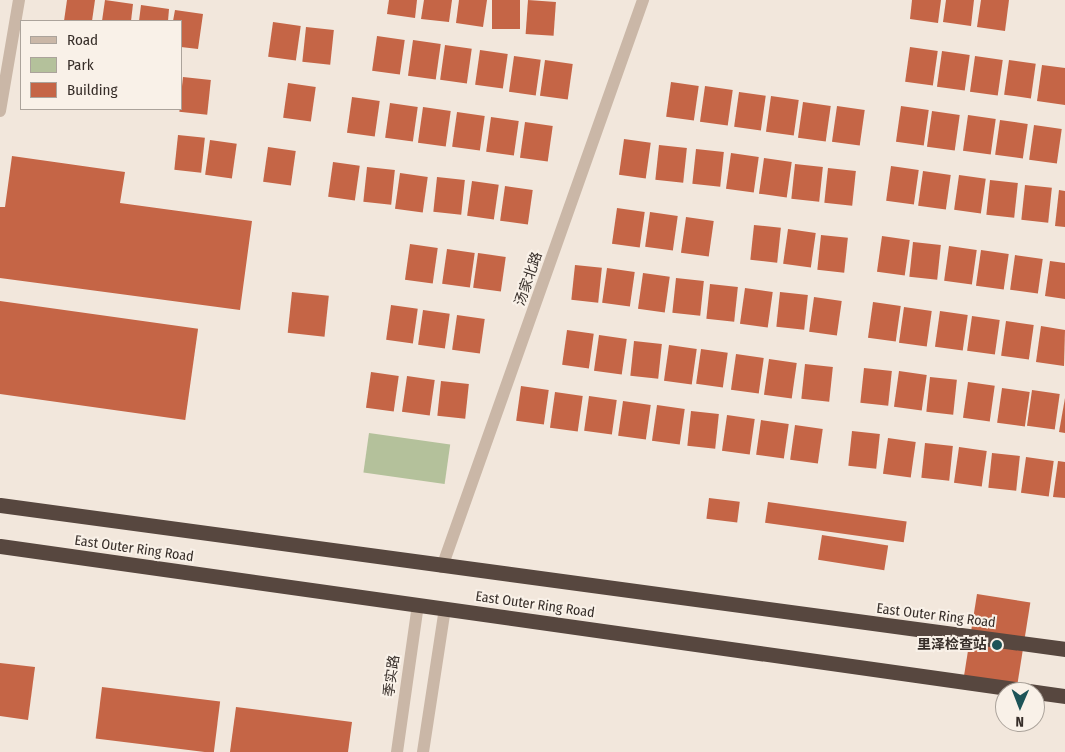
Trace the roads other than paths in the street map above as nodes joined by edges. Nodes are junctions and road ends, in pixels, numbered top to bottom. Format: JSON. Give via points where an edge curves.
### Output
{"nodes":[{"id":1,"x":19,"y":0,"type":"edge"},
{"id":2,"x":643,"y":0,"type":"edge"},
{"id":3,"x":0,"y":111,"type":"edge"},
{"id":4,"x":0,"y":505,"type":"edge"},
{"id":5,"x":0,"y":546,"type":"edge"},
{"id":6,"x":442,"y":567,"type":"junction"},
{"id":7,"x":418,"y":605,"type":"junction"},
{"id":8,"x":445,"y":609,"type":"junction"},
{"id":9,"x":1065,"y":649,"type":"edge"},
{"id":10,"x":1065,"y":696,"type":"edge"},
{"id":11,"x":397,"y":752,"type":"edge"},
{"id":12,"x":424,"y":752,"type":"edge"}],
"edges":[{"from":1,"to":3,"type":"street"},
{"from":2,"to":6,"type":"street","name":"汤家北路"},
{"from":4,"to":6,"type":"highway","name":"East Outer Ring Road"},
{"from":5,"to":7,"type":"highway","name":"East Outer Ring Road"},
{"from":6,"to":9,"type":"highway","name":"East Outer Ring Road"},
{"from":7,"to":8,"type":"highway","name":"East Outer Ring Road"},
{"from":7,"to":11,"type":"street","name":"季实路"},
{"from":8,"to":10,"type":"highway","name":"East Outer Ring Road"},
{"from":8,"to":12,"type":"street"}]}
